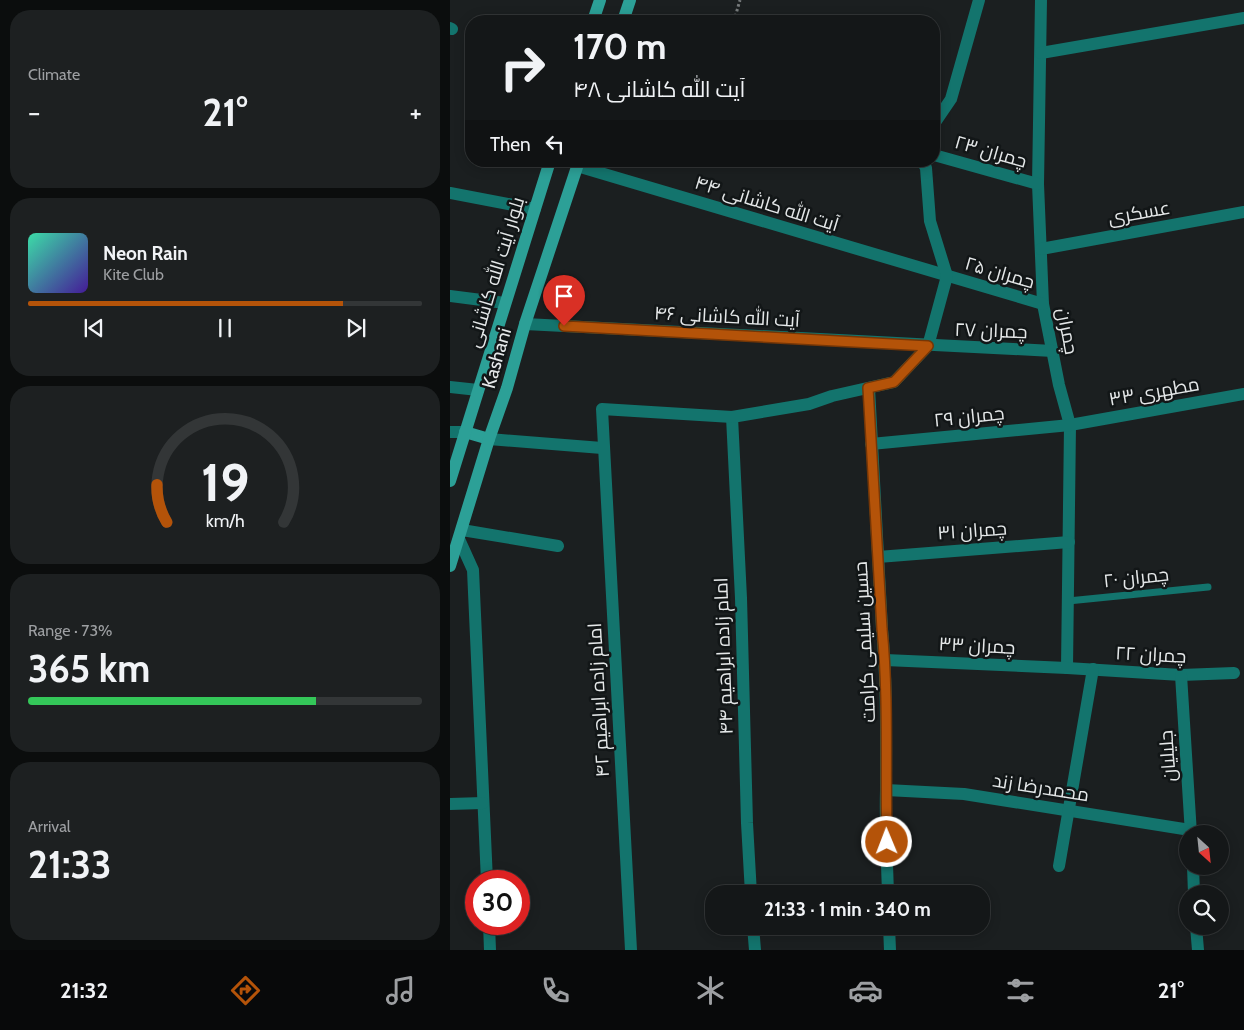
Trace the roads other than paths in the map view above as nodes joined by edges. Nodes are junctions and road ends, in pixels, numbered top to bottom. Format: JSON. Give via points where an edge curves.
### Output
{"nodes":[{"id":1,"x":600,"y":0,"type":"edge"},
{"id":2,"x":630,"y":0,"type":"edge"},
{"id":3,"x":980,"y":0,"type":"edge"},
{"id":4,"x":1041,"y":0,"type":"edge"},
{"id":5,"x":595,"y":15,"type":"edge"},
{"id":6,"x":625,"y":15,"type":"edge"},
{"id":7,"x":1244,"y":18,"type":"edge"},
{"id":8,"x":1041,"y":53,"type":"junction"},
{"id":9,"x":940,"y":115,"type":"edge"},
{"id":10,"x":940,"y":157,"type":"edge"},
{"id":11,"x":548,"y":167,"type":"edge"},
{"id":12,"x":577,"y":167,"type":"edge"},
{"id":13,"x":588,"y":167,"type":"edge"},
{"id":14,"x":925,"y":167,"type":"edge"},
{"id":15,"x":1038,"y":184,"type":"junction"},
{"id":16,"x":450,"y":193,"type":"edge"},
{"id":17,"x":535,"y":209,"type":"junction"},
{"id":18,"x":1244,"y":212,"type":"edge"},
{"id":19,"x":1041,"y":249,"type":"junction"},
{"id":20,"x":947,"y":276,"type":"junction"},
{"id":21,"x":450,"y":296,"type":"edge"},
{"id":22,"x":505,"y":304,"type":"junction"},
{"id":23,"x":1043,"y":304,"type":"junction"},
{"id":24,"x":525,"y":324,"type":"junction"},
{"id":25,"x":928,"y":346,"type":"junction"},
{"id":26,"x":1053,"y":351,"type":"junction"},
{"id":27,"x":450,"y":387,"type":"edge"},
{"id":28,"x":868,"y":388,"type":"junction"},
{"id":29,"x":478,"y":390,"type":"junction"},
{"id":30,"x":1244,"y":394,"type":"edge"},
{"id":31,"x":732,"y":417,"type":"junction"},
{"id":32,"x":1070,"y":425,"type":"junction"},
{"id":33,"x":450,"y":432,"type":"edge"},
{"id":34,"x":465,"y":432,"type":"junction"},
{"id":35,"x":489,"y":439,"type":"junction"},
{"id":36,"x":871,"y":444,"type":"junction"},
{"id":37,"x":602,"y":448,"type":"junction"},
{"id":38,"x":450,"y":481,"type":"edge"},
{"id":39,"x":460,"y":534,"type":"junction"},
{"id":40,"x":1069,"y":542,"type":"junction"},
{"id":41,"x":558,"y":546,"type":"dead end"},
{"id":42,"x":878,"y":557,"type":"junction"},
{"id":43,"x":450,"y":566,"type":"edge"},
{"id":44,"x":1208,"y":587,"type":"dead end"},
{"id":45,"x":1068,"y":601,"type":"junction"},
{"id":46,"x":885,"y":660,"type":"junction"},
{"id":47,"x":1067,"y":668,"type":"junction"},
{"id":48,"x":1093,"y":670,"type":"junction"},
{"id":49,"x":1234,"y":673,"type":"dead end"},
{"id":50,"x":1181,"y":675,"type":"junction"},
{"id":51,"x":886,"y":790,"type":"junction"},
{"id":52,"x":484,"y":803,"type":"junction"},
{"id":53,"x":450,"y":804,"type":"edge"},
{"id":54,"x":1068,"y":810,"type":"junction"},
{"id":55,"x":1190,"y":825,"type":"edge"},
{"id":56,"x":1179,"y":830,"type":"edge"},
{"id":57,"x":1059,"y":866,"type":"dead end"},
{"id":58,"x":487,"y":870,"type":"edge"},
{"id":59,"x":750,"y":885,"type":"edge"},
{"id":60,"x":888,"y":885,"type":"edge"},
{"id":61,"x":489,"y":935,"type":"edge"},
{"id":62,"x":754,"y":935,"type":"edge"},
{"id":63,"x":889,"y":935,"type":"edge"},
{"id":64,"x":1197,"y":935,"type":"edge"},
{"id":65,"x":490,"y":950,"type":"edge"},
{"id":66,"x":630,"y":950,"type":"edge"},
{"id":67,"x":755,"y":950,"type":"edge"},
{"id":68,"x":890,"y":950,"type":"edge"},
{"id":69,"x":1198,"y":950,"type":"edge"}],
"edges":[{"from":1,"to":5,"type":"main road"},
{"from":2,"to":6,"type":"main road"},
{"from":3,"to":9,"type":"street","via":[[951,98]]},
{"from":4,"to":8,"type":"street","name":"چمران"},
{"from":7,"to":8,"type":"street"},
{"from":8,"to":15,"type":"street","name":"چمران"},
{"from":10,"to":15,"type":"street","name":"چمران ۲۳"},
{"from":11,"to":17,"type":"main road","name":"بلوار آیت الله کاشانی"},
{"from":12,"to":24,"type":"main road","name":"Kashani"},
{"from":13,"to":20,"type":"street","name":"آیت الله کاشانی ۴۴"},
{"from":14,"to":20,"type":"street","via":[[930,221]]},
{"from":15,"to":19,"type":"street","name":"چمران"},
{"from":16,"to":17,"type":"street"},
{"from":17,"to":22,"type":"main road","name":"بلوار آیت الله کاشانی"},
{"from":18,"to":19,"type":"street","name":"عسکری"},
{"from":19,"to":23,"type":"street","name":"چمران"},
{"from":20,"to":23,"type":"street","name":"چمران ۲۵"},
{"from":20,"to":25,"type":"street"},
{"from":21,"to":22,"type":"street"},
{"from":22,"to":29,"type":"main road","name":"بلوار آیت الله کاشانی"},
{"from":23,"to":26,"type":"street","name":"چمران"},
{"from":24,"to":25,"type":"street","name":"آیت الله کاشانی ۴۶"},
{"from":24,"to":35,"type":"main road","name":"Kashani"},
{"from":25,"to":26,"type":"street","name":"چمران ۲۷"},
{"from":25,"to":28,"type":"street","via":[[894,382]]},
{"from":26,"to":32,"type":"street","name":"چمران"},
{"from":27,"to":29,"type":"street"},
{"from":28,"to":31,"type":"street","via":[[809,404]]},
{"from":28,"to":36,"type":"street","name":"حسین سلیمی کرامت"},
{"from":29,"to":34,"type":"main road","name":"بلوار آیت الله کاشانی"},
{"from":30,"to":32,"type":"street","name":"مطهری ۳۳"},
{"from":31,"to":37,"type":"street","name":"امام زاده ابراهیم ۴۲","via":[[602,409]]},
{"from":31,"to":59,"type":"street","name":"امام زاده ابراهیم ۴۴"},
{"from":32,"to":36,"type":"street","name":"چمران ۲۹"},
{"from":32,"to":40,"type":"street","name":"چمران"},
{"from":33,"to":34,"type":"street"},
{"from":34,"to":35,"type":"main road"},
{"from":34,"to":38,"type":"main road","name":"بلوار آیت الله کاشانی"},
{"from":35,"to":37,"type":"street"},
{"from":35,"to":39,"type":"main road","name":"Kashani"},
{"from":36,"to":42,"type":"street","name":"حسین سلیمی کرامت"},
{"from":37,"to":66,"type":"street","name":"امام زاده ابراهیم ۴۲"},
{"from":39,"to":41,"type":"street"},
{"from":39,"to":43,"type":"main road","name":"Kashani"},
{"from":39,"to":52,"type":"street","via":[[474,570]]},
{"from":40,"to":42,"type":"street","name":"چمران ۳۱"},
{"from":40,"to":45,"type":"street","name":"چمران"},
{"from":42,"to":46,"type":"street","name":"حسین سلیمی کرامت"},
{"from":44,"to":45,"type":"lane","name":"چمران ۲۰"},
{"from":45,"to":47,"type":"street","name":"چمران"},
{"from":46,"to":47,"type":"street","name":"چمران ۳۳"},
{"from":46,"to":51,"type":"street","name":"حسین سلیمی کرامت"},
{"from":47,"to":48,"type":"street","name":"چمران ۲۲"},
{"from":48,"to":50,"type":"street","name":"چمران ۲۲"},
{"from":48,"to":54,"type":"street"},
{"from":49,"to":50,"type":"street","name":"چمران ۲۲"},
{"from":50,"to":55,"type":"street","name":"جلیلیان"},
{"from":51,"to":54,"type":"street","name":"محمدرضا زند","via":[[964,794]]},
{"from":51,"to":60,"type":"street","name":"حسین سلیمی کرامت"},
{"from":52,"to":53,"type":"street"},
{"from":52,"to":58,"type":"street"},
{"from":54,"to":56,"type":"street","name":"محمدرضا زند"},
{"from":54,"to":57,"type":"street"},
{"from":61,"to":65,"type":"street"},
{"from":62,"to":67,"type":"street"},
{"from":63,"to":68,"type":"street"},
{"from":64,"to":69,"type":"street"}]}
